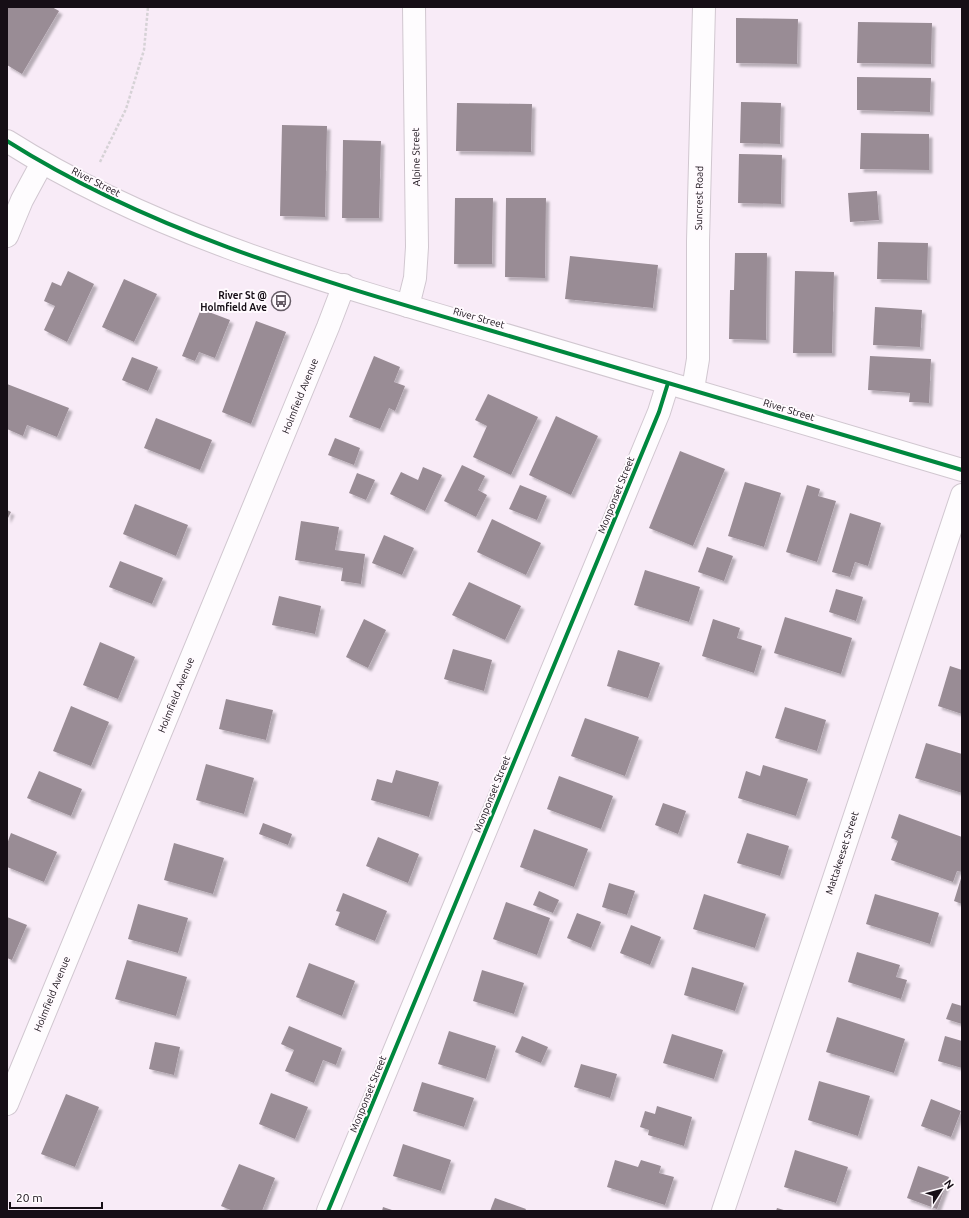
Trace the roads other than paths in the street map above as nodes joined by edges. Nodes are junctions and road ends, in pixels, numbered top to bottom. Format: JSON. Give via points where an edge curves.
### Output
{"nodes":[{"id":1,"x":414,"y":7,"type":"edge"},
{"id":2,"x":704,"y":7,"type":"edge"},
{"id":3,"x":7,"y":141,"type":"edge"},
{"id":4,"x":42,"y":163,"type":"junction"},
{"id":5,"x":7,"y":236,"type":"edge"},
{"id":6,"x":344,"y":285,"type":"junction"},
{"id":7,"x":408,"y":306,"type":"junction"},
{"id":8,"x":668,"y":383,"type":"junction"},
{"id":9,"x":693,"y":389,"type":"junction"},
{"id":10,"x":962,"y":470,"type":"edge"},
{"id":11,"x":962,"y":495,"type":"edge"},
{"id":12,"x":7,"y":1104,"type":"edge"},
{"id":13,"x":328,"y":1211,"type":"edge"},
{"id":14,"x":723,"y":1211,"type":"edge"}],
"edges":[{"from":1,"to":7,"type":"street","name":"Alpine Street","via":[[417,247],[415,278]]},
{"from":2,"to":9,"type":"street","name":"Suncrest Road","via":[[698,241],[698,359]]},
{"from":3,"to":4,"type":"street","name":"River Street"},
{"from":4,"to":5,"type":"street","via":[[22,200]]},
{"from":4,"to":6,"type":"street","name":"River Street","via":[[87,188],[180,230]]},
{"from":6,"to":7,"type":"street","name":"River Street"},
{"from":6,"to":12,"type":"street","name":"Holmfield Avenue"},
{"from":7,"to":8,"type":"street","name":"River Street"},
{"from":8,"to":9,"type":"street","name":"River Street"},
{"from":8,"to":13,"type":"street","name":"Monponset Street","via":[[659,412]]},
{"from":9,"to":10,"type":"street","name":"River Street"},
{"from":11,"to":14,"type":"street","name":"Mattakeeset Street"}]}
